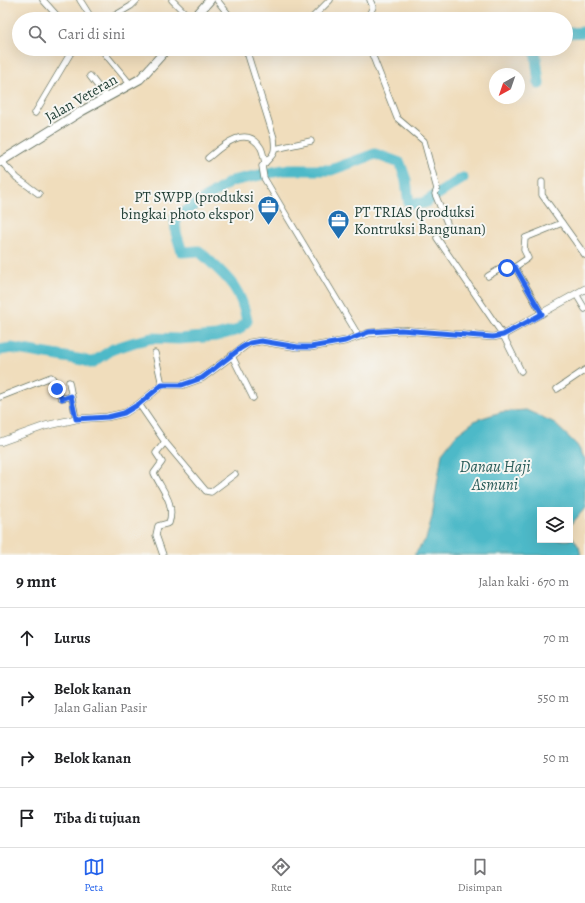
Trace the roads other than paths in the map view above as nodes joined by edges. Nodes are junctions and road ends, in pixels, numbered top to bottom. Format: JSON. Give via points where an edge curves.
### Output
{"nodes":[{"id":1,"x":43,"y":0,"type":"edge"},
{"id":2,"x":80,"y":0,"type":"edge"},
{"id":3,"x":137,"y":0,"type":"edge"},
{"id":4,"x":172,"y":0,"type":"edge"},
{"id":5,"x":210,"y":0,"type":"edge"},
{"id":6,"x":217,"y":0,"type":"edge"},
{"id":7,"x":330,"y":0,"type":"edge"},
{"id":8,"x":370,"y":0,"type":"edge"},
{"id":9,"x":54,"y":12,"type":"edge"},
{"id":10,"x":88,"y":12,"type":"edge"},
{"id":11,"x":119,"y":12,"type":"edge"},
{"id":12,"x":185,"y":12,"type":"edge"},
{"id":13,"x":199,"y":12,"type":"edge"},
{"id":14,"x":226,"y":12,"type":"edge"},
{"id":15,"x":318,"y":12,"type":"edge"},
{"id":16,"x":370,"y":12,"type":"edge"},
{"id":17,"x":69,"y":56,"type":"edge"},
{"id":18,"x":107,"y":56,"type":"edge"},
{"id":19,"x":161,"y":56,"type":"edge"},
{"id":20,"x":248,"y":56,"type":"edge"},
{"id":21,"x":373,"y":56,"type":"edge"},
{"id":22,"x":90,"y":76,"type":"dead end"},
{"id":23,"x":131,"y":85,"type":"junction"},
{"id":24,"x":107,"y":98,"type":"junction"},
{"id":25,"x":35,"y":113,"type":"dead end"},
{"id":26,"x":311,"y":141,"type":"dead end"},
{"id":27,"x":275,"y":149,"type":"junction"},
{"id":28,"x":208,"y":158,"type":"dead end"},
{"id":29,"x":0,"y":161,"type":"edge"},
{"id":30,"x":265,"y":163,"type":"junction"},
{"id":31,"x":542,"y":182,"type":"dead end"},
{"id":32,"x":39,"y":194,"type":"dead end"},
{"id":33,"x":447,"y":223,"type":"dead end"},
{"id":34,"x":562,"y":223,"type":"junction"},
{"id":35,"x":437,"y":238,"type":"dead end"},
{"id":36,"x":585,"y":255,"type":"edge"},
{"id":37,"x":515,"y":267,"type":"junction"},
{"id":38,"x":488,"y":276,"type":"dead end"},
{"id":39,"x":585,"y":289,"type":"edge"},
{"id":40,"x":576,"y":294,"type":"junction"},
{"id":41,"x":585,"y":309,"type":"edge"},
{"id":42,"x":542,"y":314,"type":"junction"},
{"id":43,"x":358,"y":335,"type":"junction"},
{"id":44,"x":503,"y":335,"type":"junction"},
{"id":45,"x":155,"y":353,"type":"dead end"},
{"id":46,"x":232,"y":356,"type":"junction"},
{"id":47,"x":585,"y":370,"type":"edge"},
{"id":48,"x":521,"y":371,"type":"dead end"},
{"id":49,"x":69,"y":382,"type":"dead end"},
{"id":50,"x":162,"y":385,"type":"junction"},
{"id":51,"x":557,"y":389,"type":"dead end"},
{"id":52,"x":71,"y":396,"type":"junction"},
{"id":53,"x":0,"y":397,"type":"edge"},
{"id":54,"x":253,"y":398,"type":"dead end"},
{"id":55,"x":139,"y":404,"type":"junction"},
{"id":56,"x":76,"y":419,"type":"junction"},
{"id":57,"x":0,"y":442,"type":"edge"},
{"id":58,"x":165,"y":442,"type":"junction"},
{"id":59,"x":235,"y":474,"type":"dead end"},
{"id":60,"x":162,"y":555,"type":"edge"}],
"edges":[{"from":1,"to":9,"type":"street"},
{"from":2,"to":10,"type":"street"},
{"from":3,"to":11,"type":"street"},
{"from":4,"to":12,"type":"street"},
{"from":5,"to":13,"type":"main road"},
{"from":6,"to":14,"type":"street"},
{"from":7,"to":15,"type":"street"},
{"from":8,"to":16,"type":"street","via":[[373,7]]},
{"from":17,"to":25,"type":"street"},
{"from":18,"to":23,"type":"street"},
{"from":19,"to":23,"type":"main road","name":"Jalan Veteran"},
{"from":20,"to":27,"type":"street","via":[[274,138]]},
{"from":21,"to":33,"type":"street","via":[[397,118],[425,143],[437,189],[436,196]]},
{"from":22,"to":24,"type":"street"},
{"from":23,"to":24,"type":"main road","name":"Jalan Veteran"},
{"from":24,"to":29,"type":"main road","name":"Jalan Veteran"},
{"from":26,"to":27,"type":"street"},
{"from":27,"to":30,"type":"street","via":[[272,158]]},
{"from":28,"to":30,"type":"street","via":[[228,142],[240,137],[261,148]]},
{"from":29,"to":32,"type":"street"},
{"from":30,"to":43,"type":"street","via":[[262,166],[263,175]]},
{"from":31,"to":34,"type":"street","via":[[542,195]]},
{"from":34,"to":36,"type":"street"},
{"from":34,"to":37,"type":"street","via":[[525,238],[524,249],[528,258]]},
{"from":35,"to":44,"type":"street"},
{"from":37,"to":38,"type":"street","via":[[510,272],[505,266]]},
{"from":37,"to":42,"type":"street"},
{"from":39,"to":40,"type":"street"},
{"from":40,"to":41,"type":"street"},
{"from":40,"to":42,"type":"street"},
{"from":42,"to":44,"type":"street"},
{"from":43,"to":44,"type":"street","via":[[401,330],[493,337]]},
{"from":43,"to":46,"type":"street","via":[[345,341],[311,347],[261,341],[250,343]]},
{"from":44,"to":48,"type":"street"},
{"from":45,"to":50,"type":"street"},
{"from":46,"to":50,"type":"street","via":[[202,378],[182,385]]},
{"from":46,"to":54,"type":"street"},
{"from":47,"to":51,"type":"street"},
{"from":49,"to":52,"type":"street"},
{"from":50,"to":55,"type":"street"},
{"from":52,"to":53,"type":"street","via":[[60,398],[51,377]]},
{"from":52,"to":56,"type":"street"},
{"from":55,"to":56,"type":"street","via":[[118,415]]},
{"from":55,"to":58,"type":"street"},
{"from":56,"to":57,"type":"street","via":[[45,426]]},
{"from":58,"to":59,"type":"street","via":[[209,493]]},
{"from":58,"to":60,"type":"street","via":[[156,453],[162,462],[154,473],[166,495],[170,509],[169,523],[158,526],[156,532]]}]}
